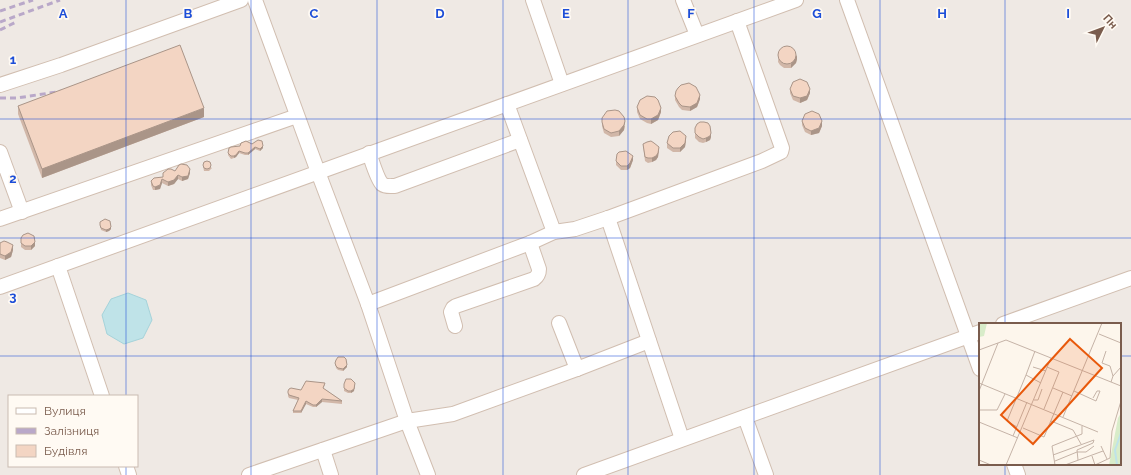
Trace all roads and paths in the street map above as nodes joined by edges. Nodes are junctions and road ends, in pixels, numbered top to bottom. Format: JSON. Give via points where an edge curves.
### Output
{"nodes":[{"id":1,"x":241,"y":0,"type":"edge"},
{"id":2,"x":255,"y":0,"type":"edge"},
{"id":3,"x":533,"y":0,"type":"edge"},
{"id":4,"x":683,"y":0,"type":"edge"},
{"id":5,"x":796,"y":0,"type":"edge"},
{"id":6,"x":847,"y":0,"type":"edge"},
{"id":7,"x":737,"y":21,"type":"junction"},
{"id":8,"x":697,"y":35,"type":"junction"},
{"id":9,"x":562,"y":84,"type":"junction"},
{"id":10,"x":0,"y":85,"type":"edge"},
{"id":11,"x":507,"y":104,"type":"junction"},
{"id":12,"x":297,"y":116,"type":"junction"},
{"id":13,"x":520,"y":140,"type":"junction"},
{"id":14,"x":0,"y":152,"type":"edge"},
{"id":15,"x":370,"y":154,"type":"junction"},
{"id":16,"x":318,"y":172,"type":"junction"},
{"id":17,"x":22,"y":212,"type":"junction"},
{"id":18,"x":608,"y":218,"type":"junction"},
{"id":19,"x":0,"y":219,"type":"edge"},
{"id":20,"x":554,"y":232,"type":"junction"},
{"id":21,"x":530,"y":243,"type":"junction"},
{"id":22,"x":58,"y":266,"type":"junction"},
{"id":23,"x":1131,"y":278,"type":"edge"},
{"id":24,"x":0,"y":287,"type":"edge"},
{"id":25,"x":368,"y":304,"type":"junction"},
{"id":26,"x":559,"y":323,"type":"dead end"},
{"id":27,"x":1005,"y":323,"type":"edge"},
{"id":28,"x":455,"y":326,"type":"dead end"},
{"id":29,"x":974,"y":334,"type":"edge"},
{"id":30,"x":649,"y":341,"type":"junction"},
{"id":31,"x":979,"y":363,"type":"edge"},
{"id":32,"x":577,"y":369,"type":"junction"},
{"id":33,"x":102,"y":395,"type":"edge"},
{"id":34,"x":745,"y":417,"type":"junction"},
{"id":35,"x":407,"y":421,"type":"junction"},
{"id":36,"x":682,"y":439,"type":"junction"},
{"id":37,"x":323,"y":450,"type":"junction"},
{"id":38,"x":1014,"y":465,"type":"edge"},
{"id":39,"x":250,"y":475,"type":"edge"},
{"id":40,"x":331,"y":475,"type":"edge"},
{"id":41,"x":428,"y":475,"type":"edge"},
{"id":42,"x":584,"y":475,"type":"edge"},
{"id":43,"x":766,"y":475,"type":"edge"},
{"id":44,"x":1018,"y":475,"type":"edge"}],
"edges":[{"from":1,"to":10,"type":"lane"},
{"from":2,"to":12,"type":"lane"},
{"from":3,"to":9,"type":"lane"},
{"from":4,"to":8,"type":"lane"},
{"from":5,"to":7,"type":"lane"},
{"from":6,"to":29,"type":"lane"},
{"from":7,"to":8,"type":"lane"},
{"from":7,"to":18,"type":"lane","via":[[782,152]]},
{"from":8,"to":9,"type":"lane"},
{"from":9,"to":11,"type":"lane"},
{"from":11,"to":13,"type":"lane"},
{"from":11,"to":15,"type":"lane"},
{"from":12,"to":16,"type":"lane"},
{"from":12,"to":17,"type":"lane"},
{"from":13,"to":15,"type":"lane","via":[[395,186],[382,184]]},
{"from":13,"to":20,"type":"lane"},
{"from":14,"to":17,"type":"lane"},
{"from":15,"to":16,"type":"lane"},
{"from":16,"to":22,"type":"lane"},
{"from":16,"to":25,"type":"lane"},
{"from":17,"to":19,"type":"lane"},
{"from":18,"to":20,"type":"lane","via":[[575,229]]},
{"from":18,"to":30,"type":"lane"},
{"from":20,"to":21,"type":"lane"},
{"from":21,"to":25,"type":"lane"},
{"from":21,"to":28,"type":"lane","via":[[539,269],[537,277],[456,306],[451,312]]},
{"from":22,"to":24,"type":"lane"},
{"from":22,"to":33,"type":"lane"},
{"from":23,"to":27,"type":"lane"},
{"from":25,"to":35,"type":"lane"},
{"from":26,"to":32,"type":"lane"},
{"from":29,"to":31,"type":"lane"},
{"from":29,"to":34,"type":"lane"},
{"from":30,"to":32,"type":"lane"},
{"from":30,"to":36,"type":"lane"},
{"from":32,"to":35,"type":"lane","via":[[453,414]]},
{"from":34,"to":36,"type":"lane"},
{"from":34,"to":43,"type":"lane"},
{"from":35,"to":37,"type":"lane"},
{"from":35,"to":41,"type":"lane"},
{"from":36,"to":42,"type":"lane"},
{"from":37,"to":39,"type":"lane"},
{"from":37,"to":40,"type":"lane"},
{"from":38,"to":44,"type":"lane"}]}
